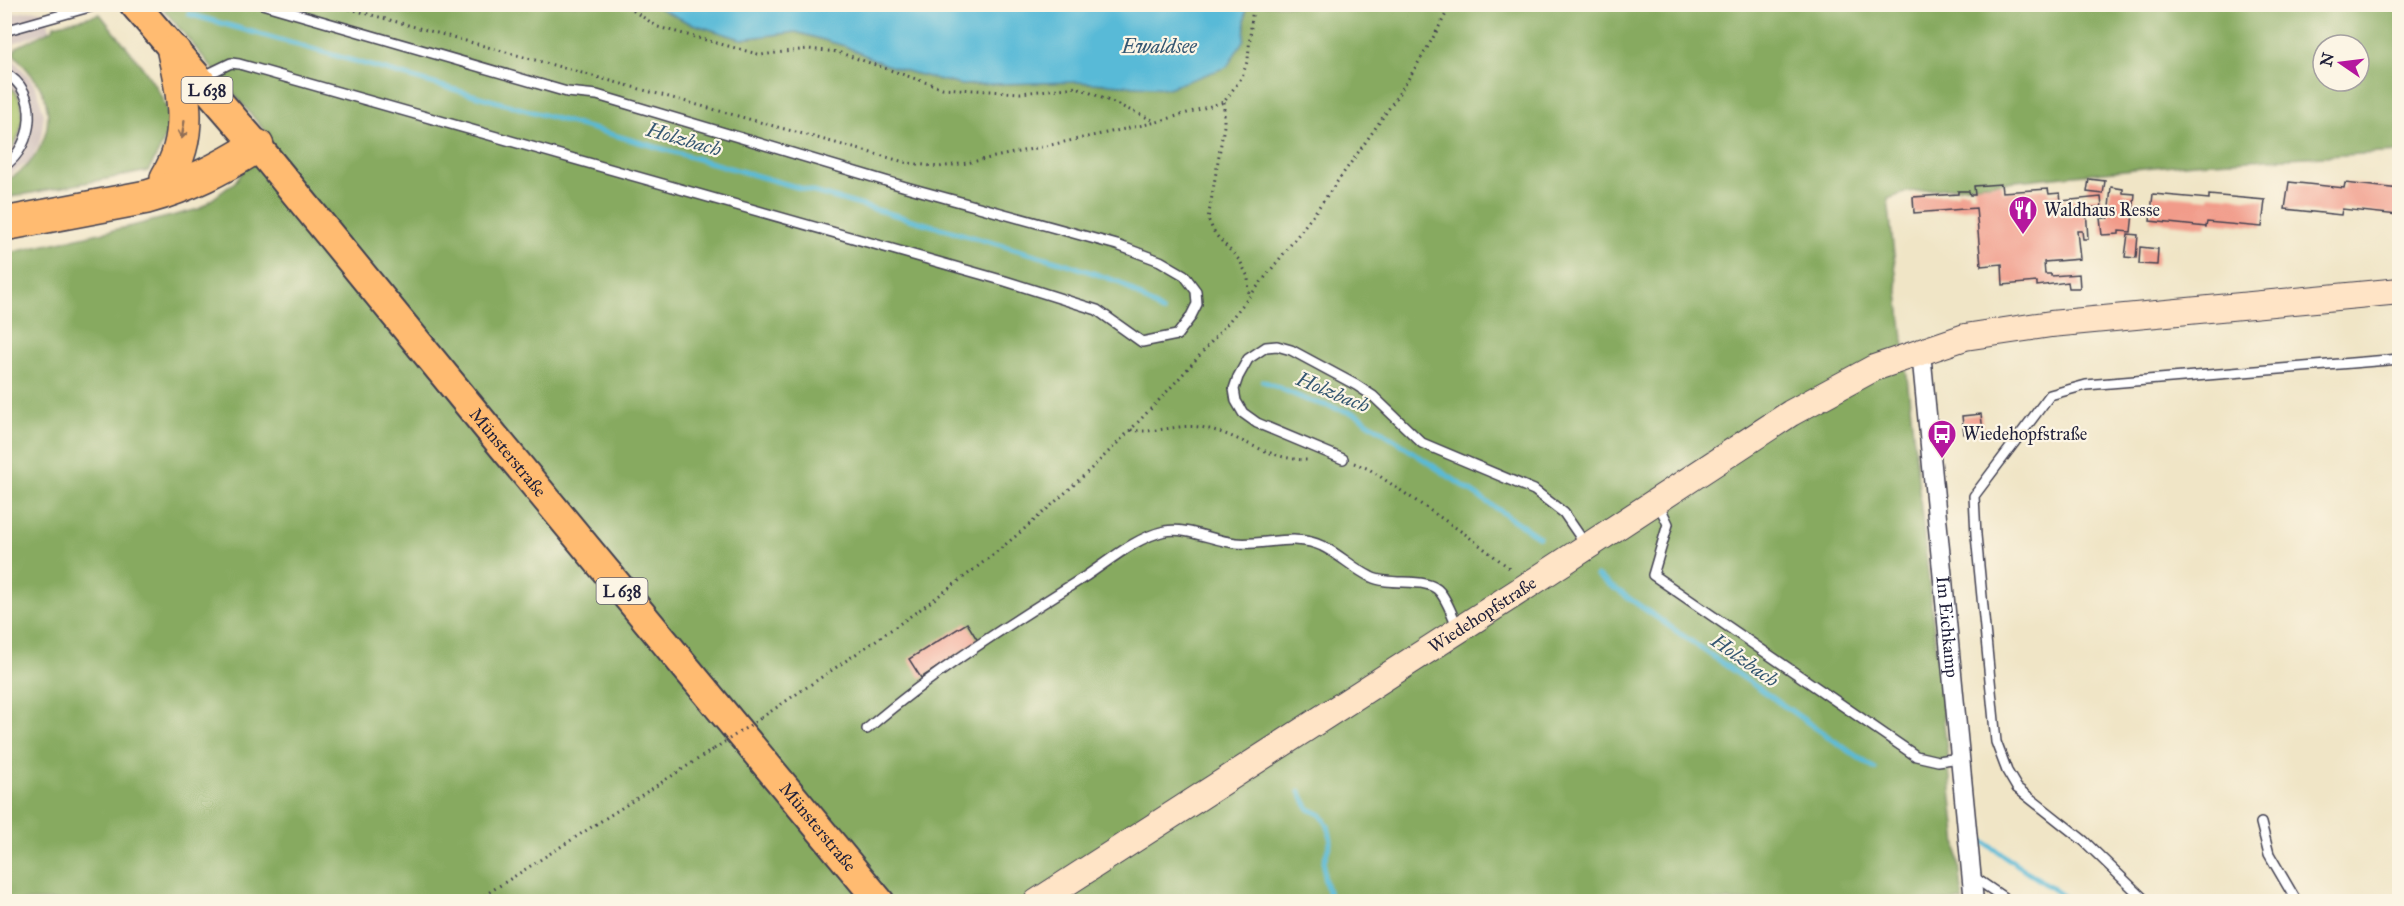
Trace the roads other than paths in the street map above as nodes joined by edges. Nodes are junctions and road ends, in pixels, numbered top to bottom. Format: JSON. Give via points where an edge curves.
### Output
{"nodes":[{"id":1,"x":100,"y":4,"type":"edge"},
{"id":2,"x":134,"y":4,"type":"edge"},
{"id":3,"x":262,"y":4,"type":"edge"},
{"id":4,"x":4,"y":36,"type":"edge"},
{"id":5,"x":174,"y":52,"type":"junction"},
{"id":6,"x":4,"y":73,"type":"edge"},
{"id":7,"x":197,"y":79,"type":"junction"},
{"id":8,"x":249,"y":137,"type":"junction"},
{"id":9,"x":4,"y":166,"type":"edge"},
{"id":10,"x":167,"y":178,"type":"junction"},
{"id":11,"x":99,"y":205,"type":"junction"},
{"id":12,"x":4,"y":224,"type":"edge"},
{"id":13,"x":2400,"y":291,"type":"edge"},
{"id":14,"x":1921,"y":352,"type":"junction"},
{"id":15,"x":2400,"y":359,"type":"edge"},
{"id":16,"x":1343,"y":459,"type":"road end"},
{"id":17,"x":1657,"y":501,"type":"junction"},
{"id":18,"x":1588,"y":547,"type":"junction"},
{"id":19,"x":1459,"y":631,"type":"junction"},
{"id":20,"x":867,"y":729,"type":"dead end"},
{"id":21,"x":1959,"y":758,"type":"junction"},
{"id":22,"x":2261,"y":823,"type":"dead end"},
{"id":23,"x":1972,"y":876,"type":"junction"},
{"id":24,"x":880,"y":902,"type":"edge"},
{"id":25,"x":1037,"y":902,"type":"edge"},
{"id":26,"x":1974,"y":902,"type":"edge"},
{"id":27,"x":2010,"y":902,"type":"edge"},
{"id":28,"x":2147,"y":902,"type":"edge"},
{"id":29,"x":2297,"y":902,"type":"edge"}],
"edges":[{"from":1,"to":4,"type":"lane","via":[[8,30]]},
{"from":2,"to":5,"type":"main road","name":"Münsterstraße","number":"L 638"},
{"from":3,"to":7,"type":"lane","via":[[567,92],[597,95],[1117,245],[1184,275],[1197,291],[1197,304],[1177,335],[1142,342],[1097,310],[1005,280],[239,64],[231,63]]},
{"from":5,"to":7,"type":"main road","name":"Münsterstraße","number":"L 638"},
{"from":5,"to":10,"type":"highway","one_way":true,"via":[[185,112],[181,144]]},
{"from":6,"to":9,"type":"lane","via":[[19,83],[30,118],[20,153]]},
{"from":7,"to":8,"type":"main road","name":"Münsterstraße","number":"L 638"},
{"from":8,"to":10,"type":"highway"},
{"from":8,"to":11,"type":"highway","via":[[217,171],[170,191]]},
{"from":8,"to":24,"type":"main road","name":"Münsterstraße","number":"L 638"},
{"from":10,"to":11,"type":"highway"},
{"from":11,"to":12,"type":"highway"},
{"from":13,"to":14,"type":"main road","name":"Wiedehopfstraße","via":[[2051,324],[1965,337]]},
{"from":14,"to":17,"type":"main road","name":"Wiedehopfstraße","via":[[1874,368],[1791,413]]},
{"from":14,"to":21,"type":"street","name":"Im Eichkamp"},
{"from":15,"to":28,"type":"lane","via":[[2086,385],[2050,395],[1974,496],[1996,742],[2007,771],[2017,788],[2084,841]]},
{"from":16,"to":18,"type":"lane","via":[[1257,423],[1243,413],[1234,388],[1248,359],[1266,347],[1278,346],[1356,385],[1422,442],[1534,490],[1564,513]]},
{"from":17,"to":18,"type":"main road","name":"Wiedehopfstraße"},
{"from":17,"to":21,"type":"lane","via":[[1668,524],[1653,575],[1916,756],[1938,761]]},
{"from":18,"to":19,"type":"main road","name":"Wiedehopfstraße"},
{"from":19,"to":20,"type":"lane","via":[[1439,590],[1420,582],[1396,584],[1372,578],[1321,545],[1298,540],[1235,543],[1166,531],[1147,537],[1059,593],[905,696]]},
{"from":19,"to":25,"type":"main road","name":"Wiedehopfstraße"},
{"from":21,"to":23,"type":"street","name":"Im Eichkamp"},
{"from":22,"to":29,"type":"lane","via":[[2269,854]]},
{"from":23,"to":26,"type":"street","name":"Im Eichkamp"},
{"from":23,"to":27,"type":"lane"}]}
